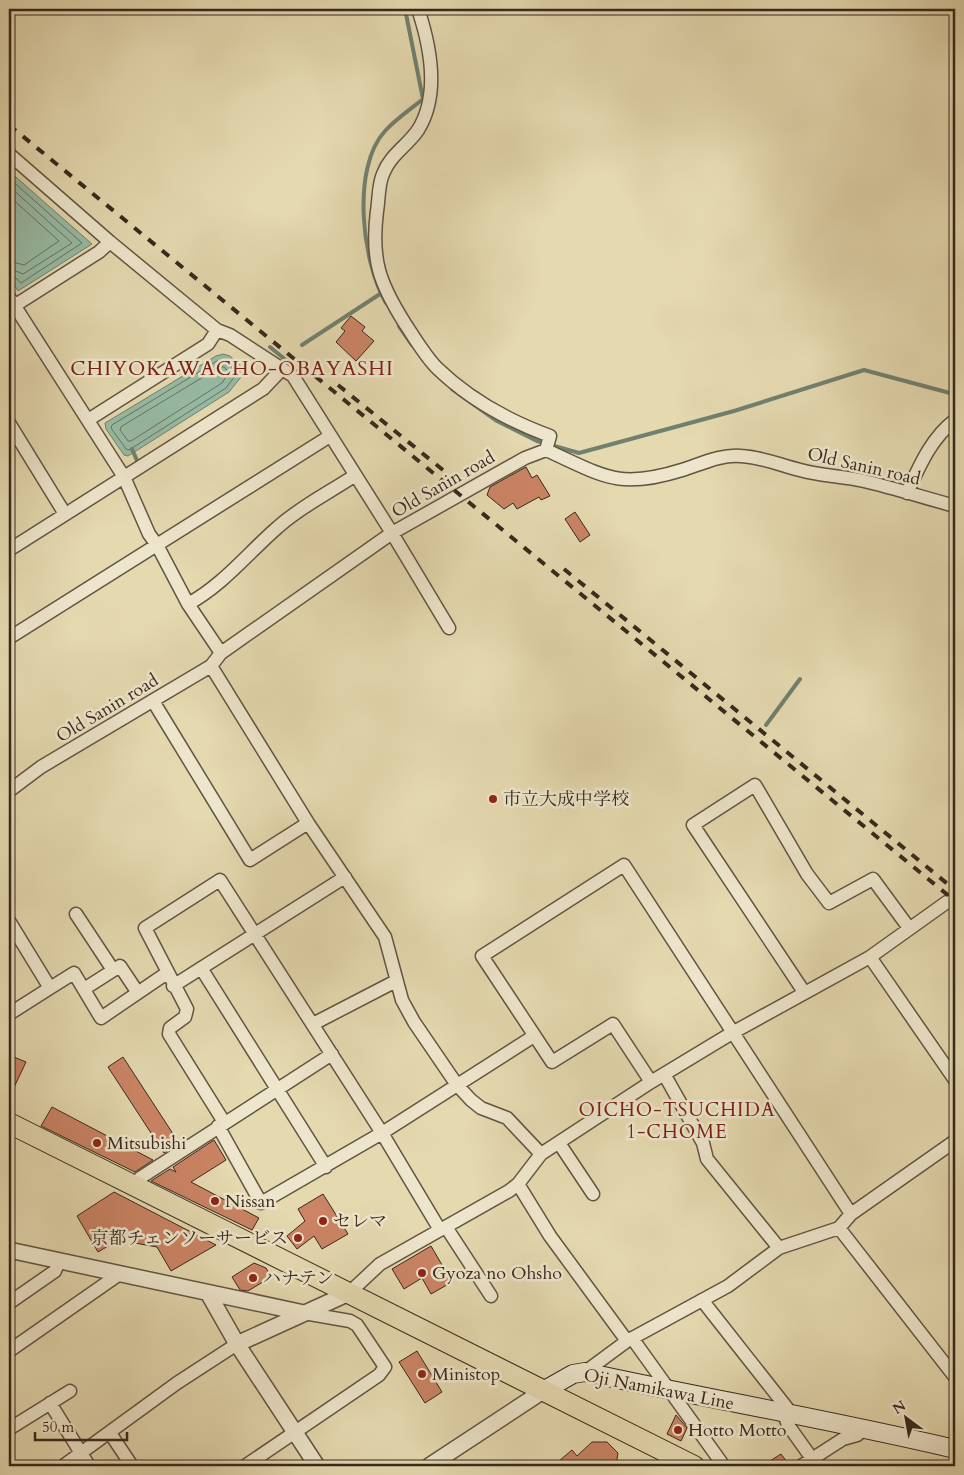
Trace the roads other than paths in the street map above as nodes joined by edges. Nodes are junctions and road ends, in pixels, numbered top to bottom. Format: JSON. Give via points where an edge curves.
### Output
{"nodes":[{"id":1,"x":418,"y":9,"type":"edge"},
{"id":2,"x":9,"y":154,"type":"edge"},
{"id":3,"x":110,"y":242,"type":"junction"},
{"id":4,"x":11,"y":304,"type":"edge"},
{"id":5,"x":217,"y":330,"type":"junction"},
{"id":6,"x":282,"y":369,"type":"junction"},
{"id":7,"x":88,"y":420,"type":"junction"},
{"id":8,"x":955,"y":420,"type":"edge"},
{"id":9,"x":9,"y":423,"type":"edge"},
{"id":10,"x":330,"y":436,"type":"junction"},
{"id":11,"x":546,"y":450,"type":"junction"},
{"id":12,"x":354,"y":476,"type":"junction"},
{"id":13,"x":124,"y":477,"type":"junction"},
{"id":14,"x":907,"y":493,"type":"junction"},
{"id":15,"x":955,"y":506,"type":"edge"},
{"id":16,"x":65,"y":514,"type":"junction"},
{"id":17,"x":392,"y":533,"type":"junction"},
{"id":18,"x":157,"y":545,"type":"junction"},
{"id":19,"x":10,"y":547,"type":"edge"},
{"id":20,"x":188,"y":604,"type":"junction"},
{"id":21,"x":449,"y":628,"type":"dead end"},
{"id":22,"x":9,"y":638,"type":"edge"},
{"id":23,"x":221,"y":653,"type":"junction"},
{"id":24,"x":211,"y":666,"type":"junction"},
{"id":25,"x":154,"y":701,"type":"junction"},
{"id":26,"x":9,"y":791,"type":"edge"},
{"id":27,"x":308,"y":823,"type":"junction"},
{"id":28,"x":345,"y":877,"type":"junction"},
{"id":29,"x":947,"y":902,"type":"tunnel mouth"},
{"id":30,"x":76,"y":914,"type":"dead end"},
{"id":31,"x":9,"y":921,"type":"edge"},
{"id":32,"x":909,"y":928,"type":"junction"},
{"id":33,"x":255,"y":934,"type":"junction"},
{"id":34,"x":870,"y":956,"type":"junction"},
{"id":35,"x":201,"y":968,"type":"junction"},
{"id":36,"x":113,"y":970,"type":"junction"},
{"id":37,"x":167,"y":973,"type":"junction"},
{"id":38,"x":396,"y":981,"type":"junction"},
{"id":39,"x":173,"y":986,"type":"junction"},
{"id":40,"x":50,"y":988,"type":"junction"},
{"id":41,"x":84,"y":989,"type":"junction"},
{"id":42,"x":804,"y":992,"type":"junction"},
{"id":43,"x":138,"y":993,"type":"junction"},
{"id":44,"x":9,"y":1014,"type":"edge"},
{"id":45,"x":313,"y":1024,"type":"junction"},
{"id":46,"x":732,"y":1034,"type":"junction"},
{"id":47,"x":534,"y":1036,"type":"junction"},
{"id":48,"x":332,"y":1054,"type":"junction"},
{"id":49,"x":664,"y":1074,"type":"junction"},
{"id":50,"x":955,"y":1080,"type":"edge"},
{"id":51,"x":651,"y":1082,"type":"junction"},
{"id":52,"x":457,"y":1085,"type":"junction"},
{"id":53,"x":277,"y":1088,"type":"junction"},
{"id":54,"x":9,"y":1123,"type":"edge"},
{"id":55,"x":221,"y":1124,"type":"junction"},
{"id":56,"x":382,"y":1133,"type":"junction"},
{"id":57,"x":955,"y":1141,"type":"edge"},
{"id":58,"x":559,"y":1143,"type":"junction"},
{"id":59,"x":541,"y":1154,"type":"junction"},
{"id":60,"x":326,"y":1167,"type":"junction"},
{"id":61,"x":518,"y":1184,"type":"junction"},
{"id":62,"x":134,"y":1187,"type":"junction"},
{"id":63,"x":592,"y":1194,"type":"dead end"},
{"id":64,"x":851,"y":1214,"type":"junction"},
{"id":65,"x":839,"y":1228,"type":"junction"},
{"id":66,"x":443,"y":1229,"type":"junction"},
{"id":67,"x":779,"y":1248,"type":"junction"},
{"id":68,"x":9,"y":1250,"type":"edge"},
{"id":69,"x":59,"y":1261,"type":"junction"},
{"id":70,"x":118,"y":1275,"type":"junction"},
{"id":71,"x":208,"y":1293,"type":"junction"},
{"id":72,"x":349,"y":1293,"type":"junction"},
{"id":73,"x":490,"y":1296,"type":"dead end"},
{"id":74,"x":702,"y":1300,"type":"junction"},
{"id":75,"x":9,"y":1302,"type":"edge"},
{"id":76,"x":304,"y":1313,"type":"junction"},
{"id":77,"x":630,"y":1339,"type":"junction"},
{"id":78,"x":237,"y":1344,"type":"junction"},
{"id":79,"x":9,"y":1351,"type":"edge"},
{"id":80,"x":586,"y":1372,"type":"junction"},
{"id":81,"x":955,"y":1374,"type":"edge"},
{"id":82,"x":667,"y":1390,"type":"junction"},
{"id":83,"x":70,"y":1391,"type":"dead end"},
{"id":84,"x":543,"y":1391,"type":"junction"},
{"id":85,"x":50,"y":1403,"type":"junction"},
{"id":86,"x":784,"y":1414,"type":"junction"},
{"id":87,"x":865,"y":1428,"type":"junction"},
{"id":88,"x":9,"y":1429,"type":"edge"},
{"id":89,"x":294,"y":1432,"type":"junction"},
{"id":90,"x":110,"y":1433,"type":"junction"},
{"id":91,"x":955,"y":1449,"type":"edge"},
{"id":92,"x":81,"y":1453,"type":"junction"},
{"id":93,"x":808,"y":1453,"type":"dead end"},
{"id":94,"x":63,"y":1466,"type":"edge"},
{"id":95,"x":90,"y":1466,"type":"edge"},
{"id":96,"x":132,"y":1466,"type":"edge"},
{"id":97,"x":245,"y":1466,"type":"edge"},
{"id":98,"x":317,"y":1466,"type":"edge"},
{"id":99,"x":429,"y":1466,"type":"edge"},
{"id":100,"x":694,"y":1466,"type":"edge"},
{"id":101,"x":721,"y":1466,"type":"edge"},
{"id":102,"x":801,"y":1466,"type":"edge"}],
"edges":[{"from":1,"to":11,"type":"street","via":[[428,39],[429,106],[418,130],[396,152],[382,175],[374,234],[377,265],[385,290],[436,367],[478,400],[516,424],[550,436]]},
{"from":2,"to":3,"type":"street"},
{"from":3,"to":4,"type":"street","via":[[99,252]]},
{"from":3,"to":5,"type":"street"},
{"from":4,"to":7,"type":"street"},
{"from":5,"to":6,"type":"street"},
{"from":5,"to":7,"type":"street","via":[[208,344]]},
{"from":6,"to":10,"type":"street","via":[[293,376]]},
{"from":6,"to":13,"type":"street","via":[[263,389]]},
{"from":7,"to":13,"type":"street"},
{"from":8,"to":14,"type":"street","via":[[923,457]]},
{"from":9,"to":16,"type":"street"},
{"from":10,"to":12,"type":"street"},
{"from":10,"to":18,"type":"street"},
{"from":11,"to":14,"type":"street","name":"Old Sanin road","via":[[583,465],[600,476],[628,481],[653,479],[720,457],[738,455]]},
{"from":11,"to":17,"type":"street","name":"Old Sanin road","via":[[525,458]]},
{"from":12,"to":17,"type":"street"},
{"from":12,"to":20,"type":"street","via":[[280,526],[223,580]]},
{"from":13,"to":16,"type":"street"},
{"from":13,"to":18,"type":"street"},
{"from":14,"to":15,"type":"street","name":"Old Sanin road"},
{"from":16,"to":19,"type":"street"},
{"from":17,"to":21,"type":"street"},
{"from":17,"to":23,"type":"street","name":"Old Sanin road"},
{"from":18,"to":20,"type":"street"},
{"from":18,"to":22,"type":"street"},
{"from":20,"to":23,"type":"street"},
{"from":23,"to":24,"type":"street","name":"Old Sanin road"},
{"from":24,"to":25,"type":"street","name":"Old Sanin road"},
{"from":24,"to":27,"type":"street"},
{"from":25,"to":26,"type":"street","name":"Old Sanin road","via":[[41,767]]},
{"from":25,"to":27,"type":"street","via":[[250,860]]},
{"from":27,"to":28,"type":"street"},
{"from":28,"to":33,"type":"street"},
{"from":28,"to":38,"type":"street","via":[[385,937]]},
{"from":29,"to":32,"type":"street"},
{"from":30,"to":36,"type":"street"},
{"from":31,"to":40,"type":"street"},
{"from":32,"to":34,"type":"street"},
{"from":32,"to":42,"type":"street","via":[[873,879],[830,903],[807,874],[755,785],[694,825]]},
{"from":33,"to":35,"type":"street"},
{"from":33,"to":37,"type":"street","via":[[220,880],[145,928]]},
{"from":33,"to":45,"type":"street"},
{"from":34,"to":42,"type":"street"},
{"from":34,"to":50,"type":"street"},
{"from":35,"to":39,"type":"street"},
{"from":35,"to":53,"type":"street"},
{"from":36,"to":41,"type":"street"},
{"from":36,"to":43,"type":"street","via":[[120,966]]},
{"from":37,"to":39,"type":"street"},
{"from":37,"to":43,"type":"street"},
{"from":38,"to":45,"type":"street"},
{"from":38,"to":52,"type":"street","via":[[414,1022]]},
{"from":39,"to":55,"type":"street","via":[[187,1009],[185,1017],[170,1028],[169,1034]]},
{"from":40,"to":41,"type":"street","via":[[74,973]]},
{"from":40,"to":44,"type":"street"},
{"from":41,"to":43,"type":"street","via":[[101,1018]]},
{"from":42,"to":46,"type":"street"},
{"from":45,"to":48,"type":"street"},
{"from":46,"to":47,"type":"street","via":[[624,865],[482,956]]},
{"from":46,"to":49,"type":"street"},
{"from":46,"to":64,"type":"street"},
{"from":47,"to":51,"type":"street","via":[[552,1062],[613,1024]]},
{"from":47,"to":52,"type":"street"},
{"from":48,"to":53,"type":"street"},
{"from":48,"to":56,"type":"street"},
{"from":49,"to":51,"type":"street"},
{"from":49,"to":67,"type":"street","via":[[703,1143],[707,1159]]},
{"from":51,"to":58,"type":"street"},
{"from":52,"to":56,"type":"street"},
{"from":52,"to":59,"type":"street","via":[[481,1108],[515,1124]]},
{"from":53,"to":55,"type":"street"},
{"from":53,"to":60,"type":"street"},
{"from":54,"to":62,"type":"highway"},
{"from":55,"to":60,"type":"street","via":[[261,1204]]},
{"from":55,"to":62,"type":"street","via":[[140,1178]]},
{"from":56,"to":60,"type":"street"},
{"from":56,"to":66,"type":"street"},
{"from":57,"to":64,"type":"street"},
{"from":58,"to":59,"type":"street"},
{"from":58,"to":63,"type":"street"},
{"from":59,"to":61,"type":"street"},
{"from":61,"to":66,"type":"street"},
{"from":61,"to":77,"type":"street","via":[[550,1236]]},
{"from":62,"to":72,"type":"highway"},
{"from":64,"to":65,"type":"street"},
{"from":65,"to":67,"type":"street"},
{"from":65,"to":81,"type":"street"},
{"from":66,"to":72,"type":"street","via":[[380,1264]]},
{"from":66,"to":73,"type":"street"},
{"from":67,"to":74,"type":"street","via":[[728,1286]]},
{"from":68,"to":69,"type":"street"},
{"from":69,"to":70,"type":"street"},
{"from":69,"to":75,"type":"street","via":[[55,1271]]},
{"from":70,"to":71,"type":"street"},
{"from":70,"to":79,"type":"street"},
{"from":71,"to":76,"type":"street"},
{"from":71,"to":78,"type":"street"},
{"from":72,"to":76,"type":"street"},
{"from":72,"to":84,"type":"highway"},
{"from":74,"to":77,"type":"street"},
{"from":74,"to":86,"type":"street","via":[[787,1408]]},
{"from":76,"to":78,"type":"street"},
{"from":76,"to":89,"type":"street","via":[[357,1325],[385,1367],[379,1375]]},
{"from":77,"to":80,"type":"street"},
{"from":77,"to":82,"type":"street"},
{"from":78,"to":89,"type":"street"},
{"from":78,"to":90,"type":"street"},
{"from":80,"to":82,"type":"main road","name":"Oji Namikawa Line"},
{"from":80,"to":84,"type":"main road","name":"Oji Namikawa Line","via":[[573,1374]]},
{"from":82,"to":86,"type":"main road","name":"Oji Namikawa Line"},
{"from":82,"to":101,"type":"street"},
{"from":83,"to":85,"type":"street"},
{"from":84,"to":99,"type":"street"},
{"from":84,"to":100,"type":"highway"},
{"from":85,"to":88,"type":"street"},
{"from":85,"to":92,"type":"street"},
{"from":86,"to":87,"type":"main road","name":"Oji Namikawa Line"},
{"from":86,"to":93,"type":"street"},
{"from":87,"to":91,"type":"main road","name":"Oji Namikawa Line"},
{"from":87,"to":102,"type":"street"},
{"from":89,"to":97,"type":"street"},
{"from":89,"to":98,"type":"street"},
{"from":90,"to":92,"type":"street"},
{"from":90,"to":96,"type":"street"},
{"from":92,"to":94,"type":"street"},
{"from":92,"to":95,"type":"street"}]}
